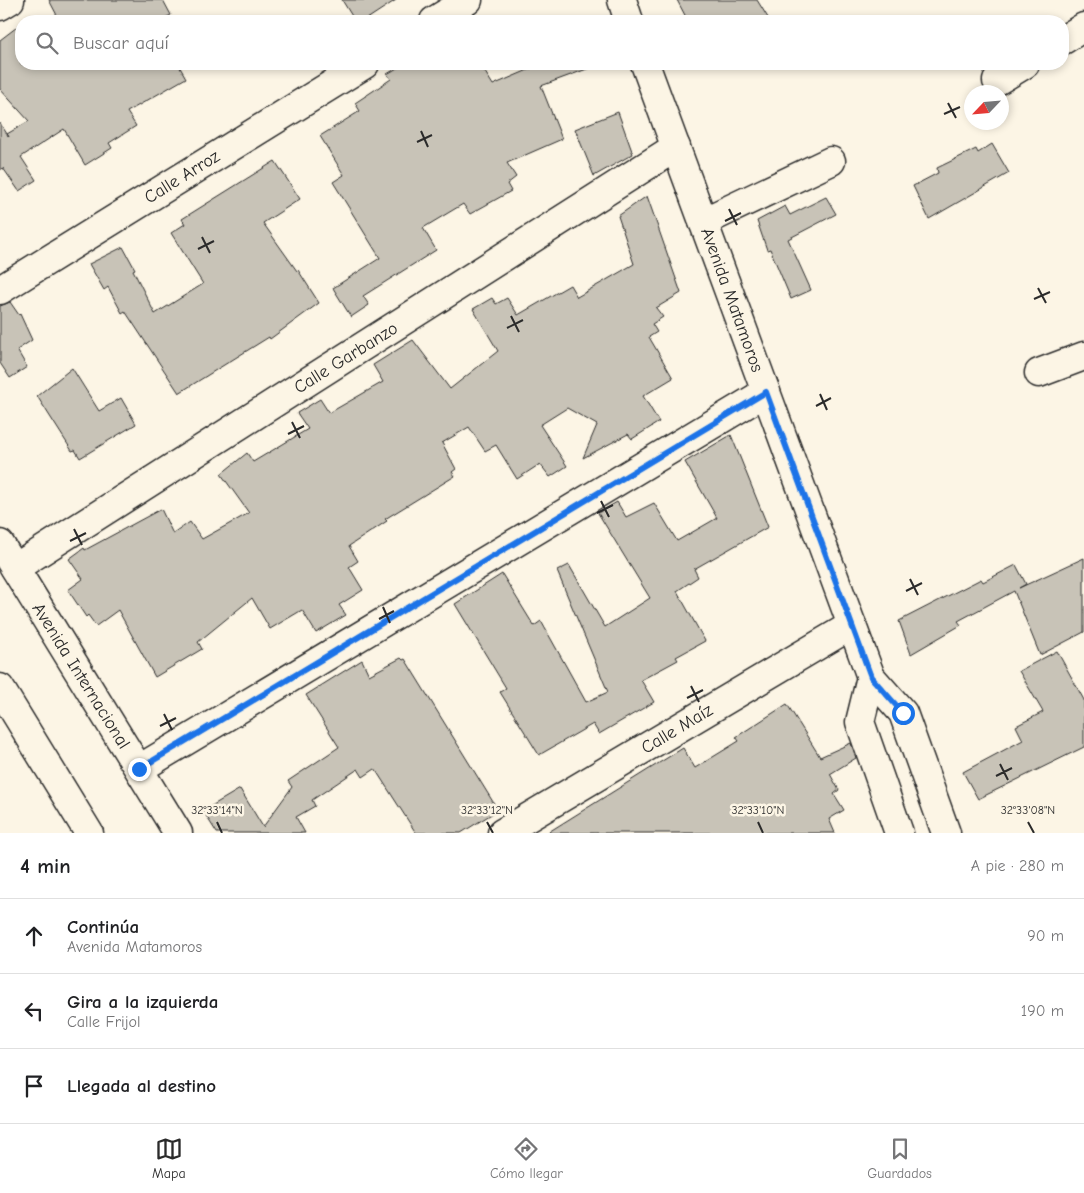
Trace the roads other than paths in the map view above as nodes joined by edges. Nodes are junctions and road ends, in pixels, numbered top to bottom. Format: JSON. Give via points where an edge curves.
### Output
{"nodes":[{"id":1,"x":10,"y":0,"type":"edge"},
{"id":2,"x":468,"y":0,"type":"edge"},
{"id":3,"x":622,"y":0,"type":"edge"},
{"id":4,"x":0,"y":6,"type":"edge"},
{"id":5,"x":444,"y":15,"type":"edge"},
{"id":6,"x":628,"y":15,"type":"edge"},
{"id":7,"x":1084,"y":27,"type":"edge"},
{"id":8,"x":1069,"y":36,"type":"edge"},
{"id":9,"x":355,"y":70,"type":"edge"},
{"id":10,"x":647,"y":70,"type":"edge"},
{"id":11,"x":1014,"y":70,"type":"edge"},
{"id":12,"x":997,"y":81,"type":"dead end"},
{"id":13,"x":676,"y":148,"type":"junction"},
{"id":14,"x":831,"y":161,"type":"dead end"},
{"id":15,"x":703,"y":222,"type":"junction"},
{"id":16,"x":0,"y":290,"type":"edge"},
{"id":17,"x":1084,"y":356,"type":"edge"},
{"id":18,"x":1039,"y":374,"type":"dead end"},
{"id":19,"x":766,"y":392,"type":"junction"},
{"id":20,"x":0,"y":544,"type":"edge"},
{"id":21,"x":15,"y":568,"type":"junction"},
{"id":22,"x":852,"y":624,"type":"junction"},
{"id":23,"x":871,"y":677,"type":"junction"},
{"id":24,"x":0,"y":688,"type":"edge"},
{"id":25,"x":139,"y":769,"type":"junction"},
{"id":26,"x":89,"y":833,"type":"edge"},
{"id":27,"x":178,"y":833,"type":"edge"},
{"id":28,"x":502,"y":833,"type":"edge"},
{"id":29,"x":899,"y":833,"type":"edge"},
{"id":30,"x":946,"y":833,"type":"edge"}],
"edges":[{"from":1,"to":4,"type":"street"},
{"from":2,"to":5,"type":"street"},
{"from":3,"to":6,"type":"street"},
{"from":7,"to":8,"type":"street"},
{"from":9,"to":16,"type":"street","name":"Calle Arroz"},
{"from":10,"to":13,"type":"street","name":"Avenida Matamoros"},
{"from":11,"to":12,"type":"street"},
{"from":13,"to":15,"type":"street","name":"Avenida Matamoros"},
{"from":13,"to":21,"type":"street","name":"Calle Garbanzo"},
{"from":14,"to":15,"type":"street"},
{"from":15,"to":19,"type":"street","name":"Avenida Matamoros"},
{"from":17,"to":18,"type":"street"},
{"from":19,"to":22,"type":"street","name":"Avenida Matamoros"},
{"from":19,"to":25,"type":"street"},
{"from":20,"to":21,"type":"street","name":"Avenida Internacional"},
{"from":21,"to":25,"type":"street","name":"Avenida Internacional"},
{"from":22,"to":23,"type":"street","name":"Avenida Matamoros"},
{"from":22,"to":28,"type":"street","name":"Calle Maíz"},
{"from":23,"to":29,"type":"street","via":[[860,722]]},
{"from":23,"to":30,"type":"street","name":"Avenida Matamoros","via":[[903,713]]},
{"from":24,"to":26,"type":"street"},
{"from":25,"to":27,"type":"street","name":"Avenida Internacional"}]}
